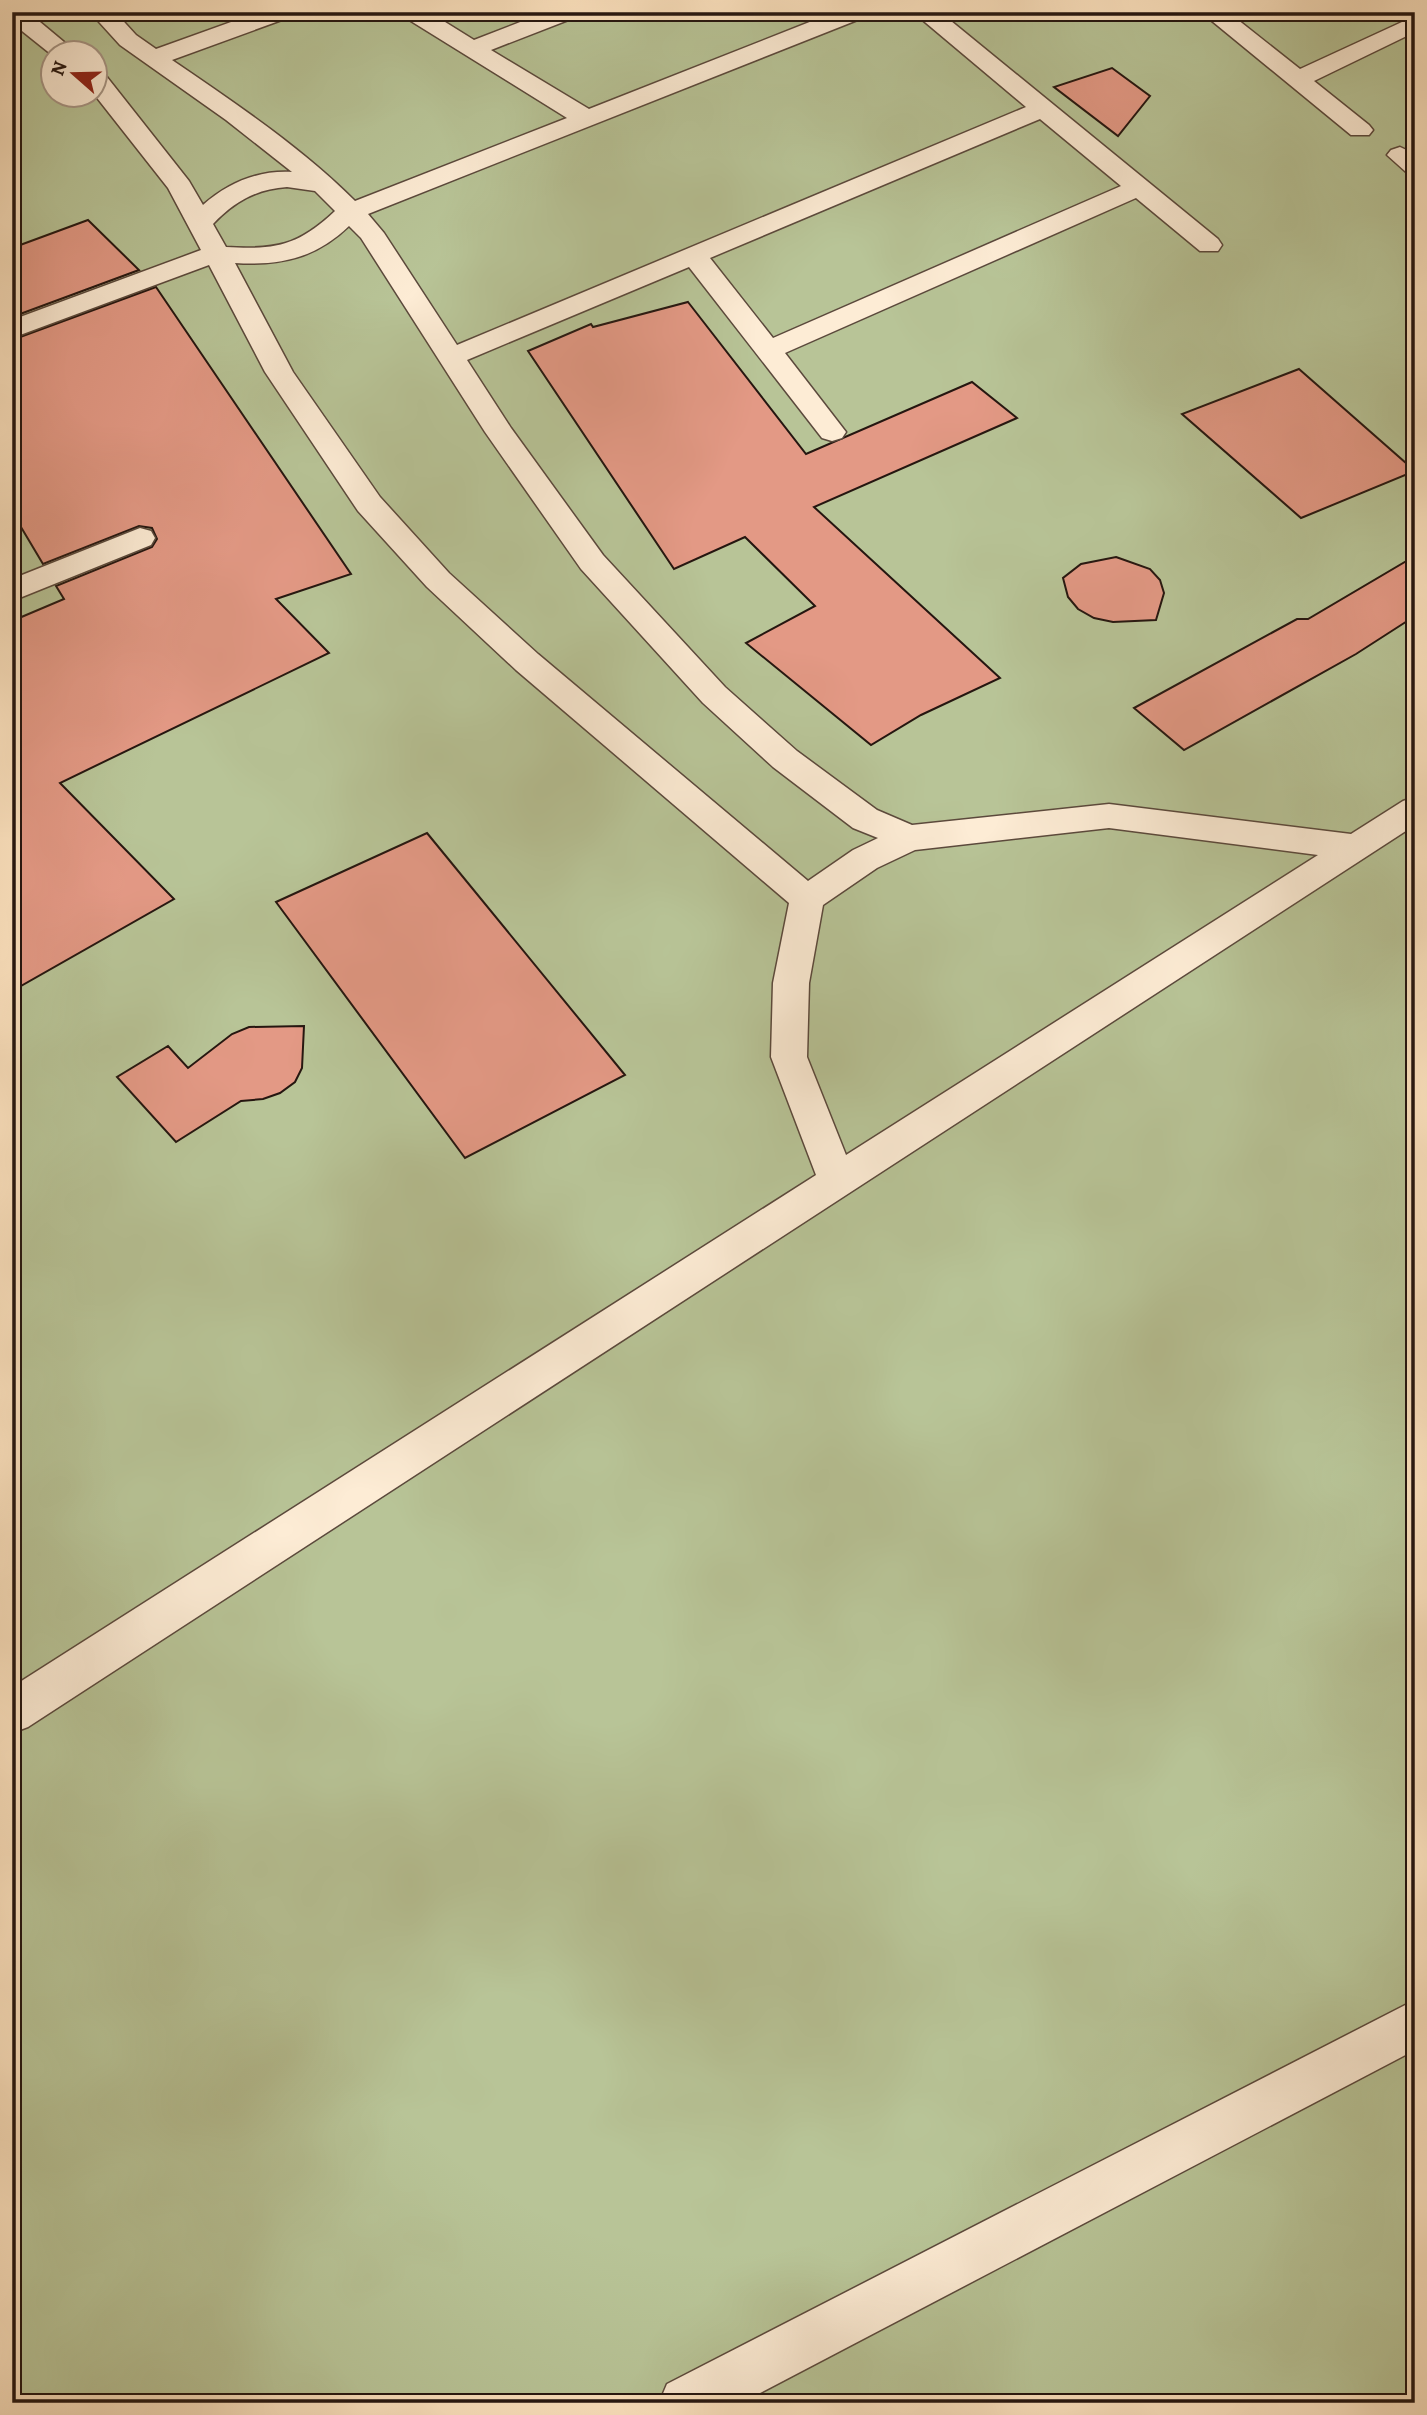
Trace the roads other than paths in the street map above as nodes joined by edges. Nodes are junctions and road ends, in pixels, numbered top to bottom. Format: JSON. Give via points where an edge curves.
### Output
{"nodes":[{"id":1,"x":13,"y":12,"type":"edge"},
{"id":2,"x":102,"y":12,"type":"edge"},
{"id":3,"x":282,"y":12,"type":"edge"},
{"id":4,"x":568,"y":12,"type":"edge"},
{"id":5,"x":857,"y":12,"type":"edge"},
{"id":6,"x":925,"y":12,"type":"edge"},
{"id":7,"x":1213,"y":12,"type":"edge"},
{"id":8,"x":414,"y":13,"type":"edge"},
{"id":9,"x":238,"y":19,"type":"edge"},
{"id":10,"x":1415,"y":23,"type":"edge"},
{"id":11,"x":46,"y":38,"type":"edge"},
{"id":12,"x":472,"y":49,"type":"junction"},
{"id":13,"x":156,"y":57,"type":"junction"},
{"id":14,"x":1297,"y":80,"type":"junction"},
{"id":15,"x":108,"y":95,"type":"edge"},
{"id":16,"x":1042,"y":109,"type":"junction"},
{"id":17,"x":587,"y":119,"type":"junction"},
{"id":18,"x":1360,"y":130,"type":"dead end"},
{"id":19,"x":324,"y":186,"type":"junction"},
{"id":20,"x":1138,"y":188,"type":"junction"},
{"id":21,"x":348,"y":213,"type":"junction"},
{"id":22,"x":199,"y":224,"type":"junction"},
{"id":23,"x":1209,"y":246,"type":"dead end"},
{"id":24,"x":215,"y":254,"type":"junction"},
{"id":25,"x":694,"y":255,"type":"junction"},
{"id":26,"x":12,"y":330,"type":"edge"},
{"id":27,"x":769,"y":351,"type":"junction"},
{"id":28,"x":451,"y":357,"type":"junction"},
{"id":29,"x":832,"y":432,"type":"dead end"},
{"id":30,"x":140,"y":538,"type":"dead end"},
{"id":31,"x":12,"y":591,"type":"edge"},
{"id":32,"x":1415,"y":809,"type":"edge"},
{"id":33,"x":909,"y":838,"type":"junction"},
{"id":34,"x":1356,"y":847,"type":"junction"},
{"id":35,"x":807,"y":899,"type":"junction"},
{"id":36,"x":837,"y":1181,"type":"junction"},
{"id":37,"x":12,"y":1712,"type":"edge"},
{"id":38,"x":1415,"y":2024,"type":"edge"},
{"id":39,"x":686,"y":2403,"type":"edge"}],
"edges":[{"from":1,"to":11,"type":"street"},
{"from":2,"to":13,"type":"street","via":[[128,40]]},
{"from":3,"to":9,"type":"street"},
{"from":4,"to":12,"type":"street"},
{"from":5,"to":17,"type":"street"},
{"from":6,"to":16,"type":"street"},
{"from":7,"to":14,"type":"street"},
{"from":8,"to":12,"type":"street"},
{"from":9,"to":13,"type":"street"},
{"from":10,"to":14,"type":"street"},
{"from":12,"to":17,"type":"street"},
{"from":13,"to":19,"type":"street"},
{"from":14,"to":18,"type":"street"},
{"from":15,"to":22,"type":"street","via":[[180,186]]},
{"from":16,"to":20,"type":"street"},
{"from":16,"to":25,"type":"street"},
{"from":17,"to":21,"type":"street"},
{"from":19,"to":21,"type":"street"},
{"from":19,"to":22,"type":"street","via":[[278,180],[248,185],[219,200]]},
{"from":20,"to":23,"type":"street"},
{"from":20,"to":27,"type":"street"},
{"from":21,"to":24,"type":"street","via":[[316,244],[289,254]]},
{"from":21,"to":28,"type":"street","via":[[371,233]]},
{"from":22,"to":24,"type":"street"},
{"from":24,"to":26,"type":"street"},
{"from":24,"to":35,"type":"street","via":[[279,372],[369,504],[438,580],[527,662]]},
{"from":25,"to":27,"type":"street"},
{"from":25,"to":28,"type":"street"},
{"from":27,"to":29,"type":"street"},
{"from":28,"to":33,"type":"street","via":[[592,562],[714,695],[785,759],[865,819]]},
{"from":30,"to":31,"type":"street"},
{"from":32,"to":34,"type":"street"},
{"from":33,"to":34,"type":"street","via":[[1109,816]]},
{"from":33,"to":35,"type":"street","via":[[865,859]]},
{"from":34,"to":36,"type":"street"},
{"from":35,"to":36,"type":"street","via":[[791,983],[789,1057]]},
{"from":36,"to":37,"type":"street"},
{"from":38,"to":39,"type":"street"}]}
